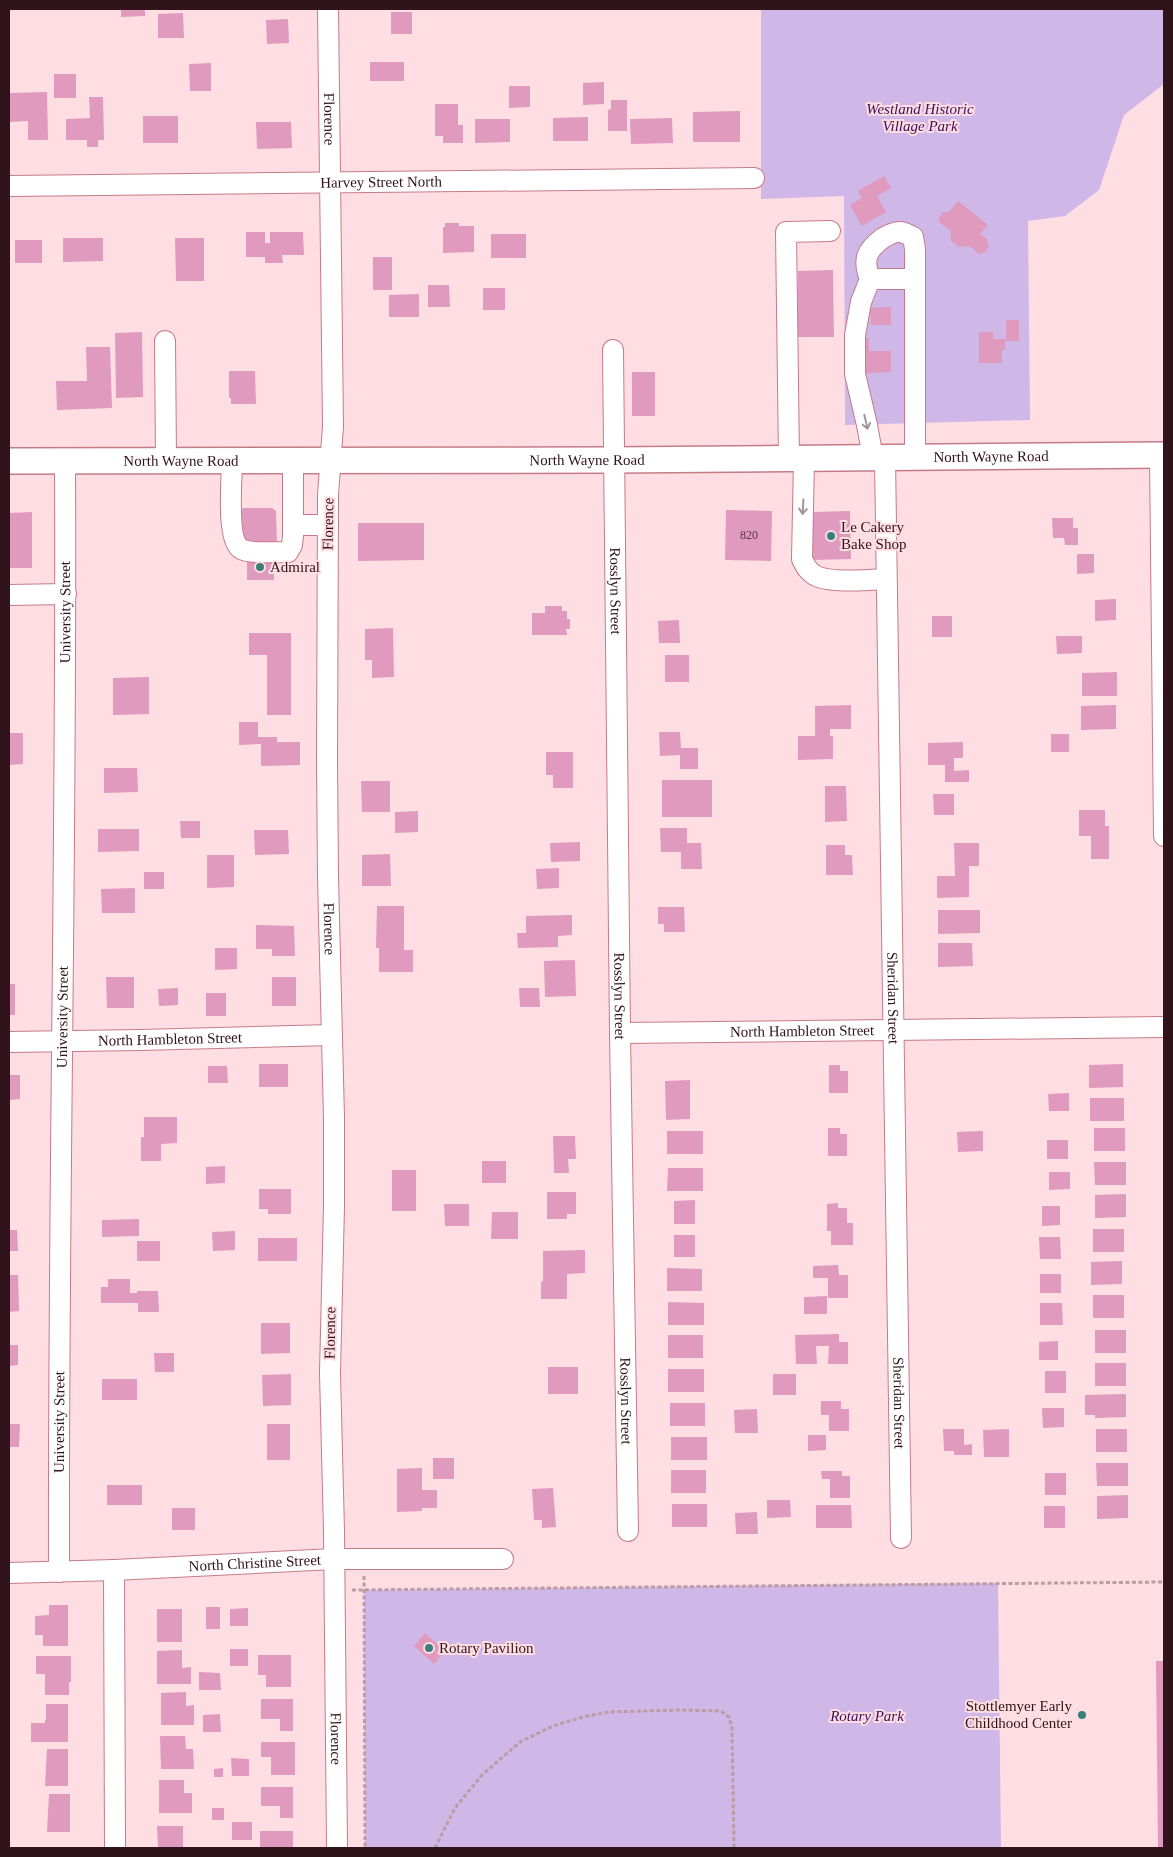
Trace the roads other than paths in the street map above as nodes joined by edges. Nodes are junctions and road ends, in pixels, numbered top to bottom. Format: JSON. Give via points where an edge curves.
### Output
{"nodes":[{"id":1,"x":328,"y":9,"type":"edge"},
{"id":2,"x":754,"y":178,"type":"dead end"},
{"id":3,"x":330,"y":183,"type":"junction"},
{"id":4,"x":9,"y":186,"type":"edge"},
{"id":5,"x":830,"y":231,"type":"dead end"},
{"id":6,"x":870,"y":279,"type":"junction"},
{"id":7,"x":915,"y":279,"type":"junction"},
{"id":8,"x":165,"y":341,"type":"dead end"},
{"id":9,"x":612,"y":350,"type":"dead end"},
{"id":10,"x":1162,"y":455,"type":"edge"},
{"id":11,"x":879,"y":458,"type":"junction"},
{"id":12,"x":914,"y":458,"type":"junction"},
{"id":13,"x":796,"y":459,"type":"junction"},
{"id":14,"x":613,"y":460,"type":"junction"},
{"id":15,"x":65,"y":461,"type":"junction"},
{"id":16,"x":166,"y":461,"type":"junction"},
{"id":17,"x":232,"y":461,"type":"junction"},
{"id":18,"x":293,"y":461,"type":"junction"},
{"id":19,"x":330,"y":461,"type":"junction"},
{"id":20,"x":9,"y":462,"type":"edge"},
{"id":21,"x":293,"y":525,"type":"junction"},
{"id":22,"x":328,"y":525,"type":"junction"},
{"id":23,"x":886,"y":579,"type":"junction"},
{"id":24,"x":66,"y":594,"type":"junction"},
{"id":25,"x":9,"y":595,"type":"edge"},
{"id":26,"x":1164,"y":836,"type":"edge"},
{"id":27,"x":1164,"y":1027,"type":"edge"},
{"id":28,"x":894,"y":1029,"type":"junction"},
{"id":29,"x":620,"y":1033,"type":"junction"},
{"id":30,"x":331,"y":1034,"type":"junction"},
{"id":31,"x":62,"y":1040,"type":"junction"},
{"id":32,"x":9,"y":1042,"type":"edge"},
{"id":33,"x":628,"y":1531,"type":"dead end"},
{"id":34,"x":901,"y":1538,"type":"dead end"},
{"id":35,"x":334,"y":1559,"type":"junction"},
{"id":36,"x":502,"y":1559,"type":"dead end"},
{"id":37,"x":114,"y":1570,"type":"junction"},
{"id":38,"x":9,"y":1572,"type":"edge"},
{"id":39,"x":59,"y":1572,"type":"junction"},
{"id":40,"x":115,"y":1848,"type":"edge"},
{"id":41,"x":337,"y":1848,"type":"edge"}],
"edges":[{"from":1,"to":3,"type":"street","name":"Florence"},
{"from":2,"to":3,"type":"street","name":"Harvey Street North"},
{"from":3,"to":4,"type":"street","name":"Harvey Street North"},
{"from":3,"to":19,"type":"street","name":"Florence","via":[[333,426]]},
{"from":5,"to":13,"type":"street","via":[[786,232]]},
{"from":6,"to":7,"type":"street"},
{"from":6,"to":7,"type":"street","via":[[866,258],[871,247],[888,234],[900,232],[913,237]]},
{"from":6,"to":11,"type":"street","name":"Sheridan Street","one_way":true,"via":[[861,302],[855,335],[855,374]]},
{"from":7,"to":12,"type":"street"},
{"from":8,"to":16,"type":"street"},
{"from":9,"to":14,"type":"street","name":"Rosslyn Street"},
{"from":10,"to":12,"type":"main road","name":"North Wayne Road"},
{"from":10,"to":26,"type":"street"},
{"from":11,"to":12,"type":"main road","name":"North Wayne Road"},
{"from":11,"to":13,"type":"main road","name":"North Wayne Road"},
{"from":11,"to":23,"type":"street","name":"Sheridan Street"},
{"from":13,"to":14,"type":"main road","name":"North Wayne Road"},
{"from":13,"to":23,"type":"street","one_way":true,"via":[[802,559],[806,569],[815,576],[833,580]]},
{"from":14,"to":19,"type":"main road","name":"North Wayne Road"},
{"from":14,"to":29,"type":"street","name":"Rosslyn Street"},
{"from":15,"to":16,"type":"main road","name":"North Wayne Road"},
{"from":15,"to":20,"type":"main road","name":"North Wayne Road"},
{"from":15,"to":24,"type":"street","name":"University Street"},
{"from":16,"to":17,"type":"main road","name":"North Wayne Road"},
{"from":17,"to":18,"type":"main road","name":"North Wayne Road"},
{"from":17,"to":21,"type":"street","via":[[232,528],[236,545],[242,550],[288,552],[292,545]]},
{"from":18,"to":19,"type":"main road","name":"North Wayne Road"},
{"from":18,"to":21,"type":"street"},
{"from":19,"to":22,"type":"street","name":"Florence"},
{"from":21,"to":22,"type":"street"},
{"from":22,"to":30,"type":"street","name":"Florence"},
{"from":23,"to":28,"type":"street","name":"Sheridan Street"},
{"from":24,"to":25,"type":"street"},
{"from":24,"to":31,"type":"street","name":"University Street"},
{"from":27,"to":28,"type":"street","name":"North Hambleton Street"},
{"from":28,"to":29,"type":"street","name":"North Hambleton Street"},
{"from":28,"to":34,"type":"street","name":"Sheridan Street"},
{"from":29,"to":33,"type":"street","name":"Rosslyn Street"},
{"from":30,"to":31,"type":"street","name":"North Hambleton Street"},
{"from":30,"to":35,"type":"street","name":"Florence","via":[[334,1206],[330,1373]]},
{"from":31,"to":32,"type":"street","name":"North Hambleton Street"},
{"from":31,"to":39,"type":"street","name":"University Street"},
{"from":35,"to":36,"type":"street","name":"North Christine Street"},
{"from":35,"to":37,"type":"street","name":"North Christine Street"},
{"from":35,"to":41,"type":"street","name":"Florence"},
{"from":37,"to":39,"type":"street","name":"North Christine Street"},
{"from":37,"to":40,"type":"street"},
{"from":38,"to":39,"type":"street","name":"North Christine Street"}]}
